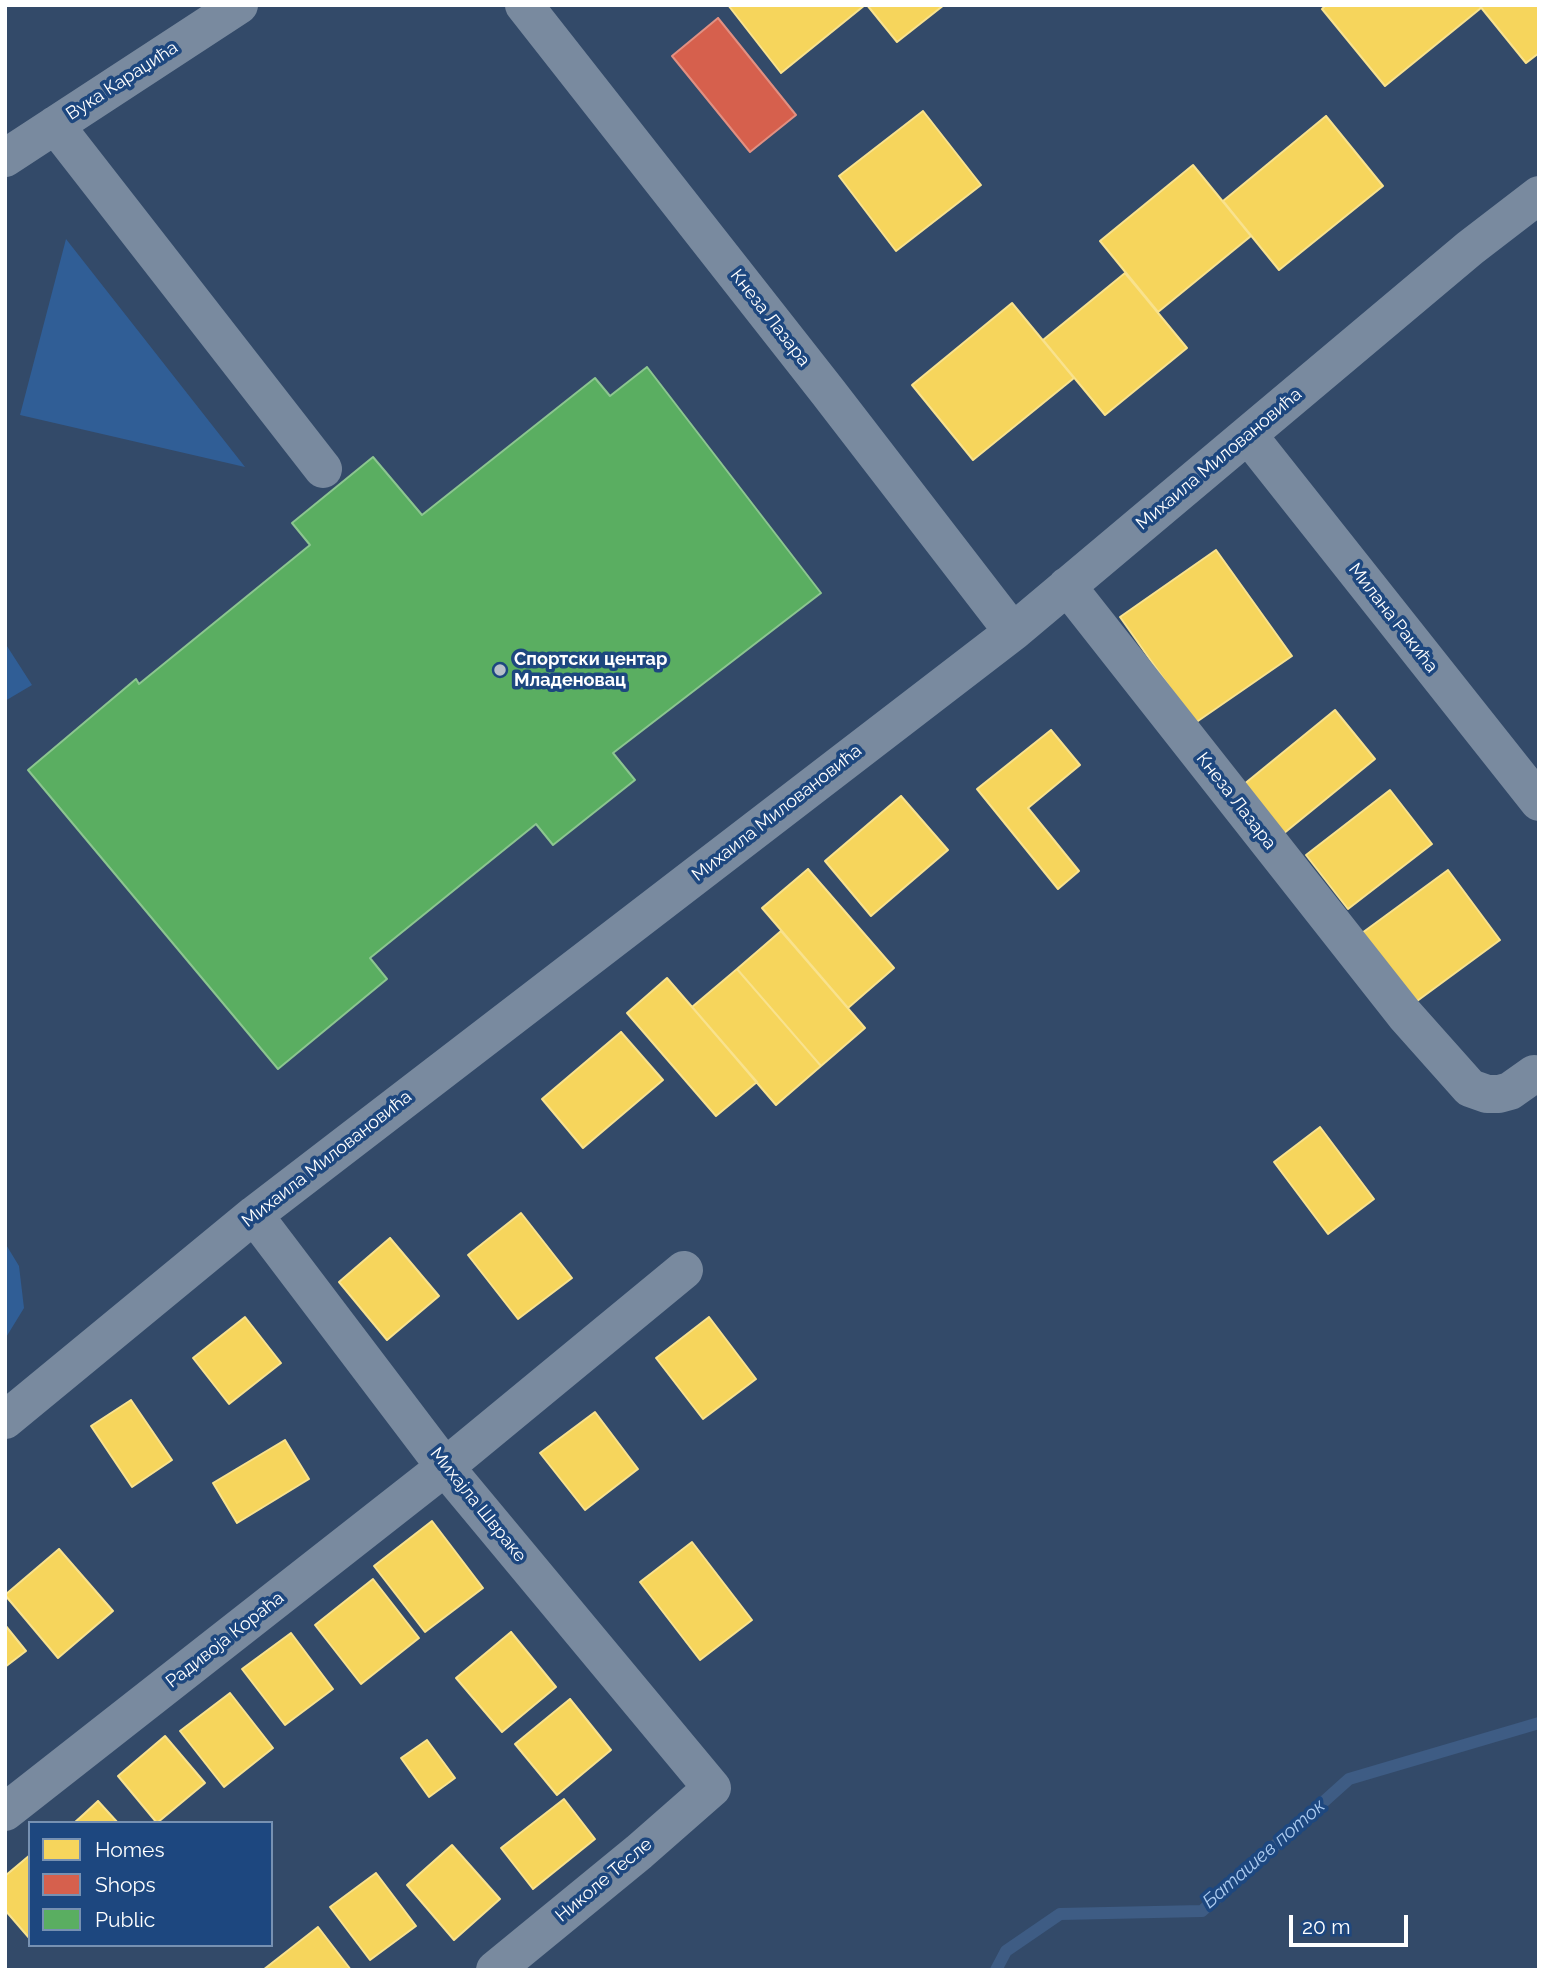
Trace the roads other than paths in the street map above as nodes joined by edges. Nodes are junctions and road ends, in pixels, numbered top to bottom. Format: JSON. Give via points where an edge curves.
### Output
{"nodes":[{"id":1,"x":239,"y":5,"type":"edge"},
{"id":2,"x":524,"y":5,"type":"edge"},
{"id":3,"x":55,"y":125,"type":"junction"},
{"id":4,"x":5,"y":158,"type":"edge"},
{"id":5,"x":1539,"y":195,"type":"edge"},
{"id":6,"x":1248,"y":435,"type":"junction"},
{"id":7,"x":323,"y":469,"type":"dead end"},
{"id":8,"x":1068,"y":586,"type":"junction"},
{"id":9,"x":1013,"y":632,"type":"junction"},
{"id":10,"x":1539,"y":802,"type":"edge"},
{"id":11,"x":1534,"y":1074,"type":"dead end"},
{"id":12,"x":254,"y":1215,"type":"junction"},
{"id":13,"x":684,"y":1270,"type":"dead end"},
{"id":14,"x":5,"y":1420,"type":"edge"},
{"id":15,"x":445,"y":1467,"type":"junction"},
{"id":16,"x":712,"y":1788,"type":"joint"},
{"id":17,"x":5,"y":1812,"type":"edge"},
{"id":18,"x":495,"y":1970,"type":"edge"}],
"edges":[{"from":1,"to":3,"type":"street","name":"Вука Караџића"},
{"from":2,"to":9,"type":"street","name":"Кнеза Лазара"},
{"from":3,"to":4,"type":"street","name":"Вука Караџића"},
{"from":3,"to":7,"type":"street"},
{"from":5,"to":6,"type":"street","name":"Михаила Миловановића"},
{"from":6,"to":8,"type":"street","name":"Михаила Миловановића"},
{"from":6,"to":10,"type":"street","name":"Милана Ракића"},
{"from":8,"to":9,"type":"street","name":"Михаила Миловановића"},
{"from":8,"to":11,"type":"street","name":"Кнеза Лазара","via":[[1405,1015],[1470,1088],[1499,1094]]},
{"from":9,"to":12,"type":"street","name":"Михаила Миловановића"},
{"from":12,"to":14,"type":"street","name":"Михаила Миловановића"},
{"from":12,"to":15,"type":"street","name":"Михајла Швраке"},
{"from":13,"to":15,"type":"street","name":"Радивоја Кораћа"},
{"from":15,"to":16,"type":"street","name":"Михајла Швраке"},
{"from":15,"to":17,"type":"street","name":"Радивоја Кораћа"},
{"from":16,"to":18,"type":"street","name":"Николе Тесле"}]}
